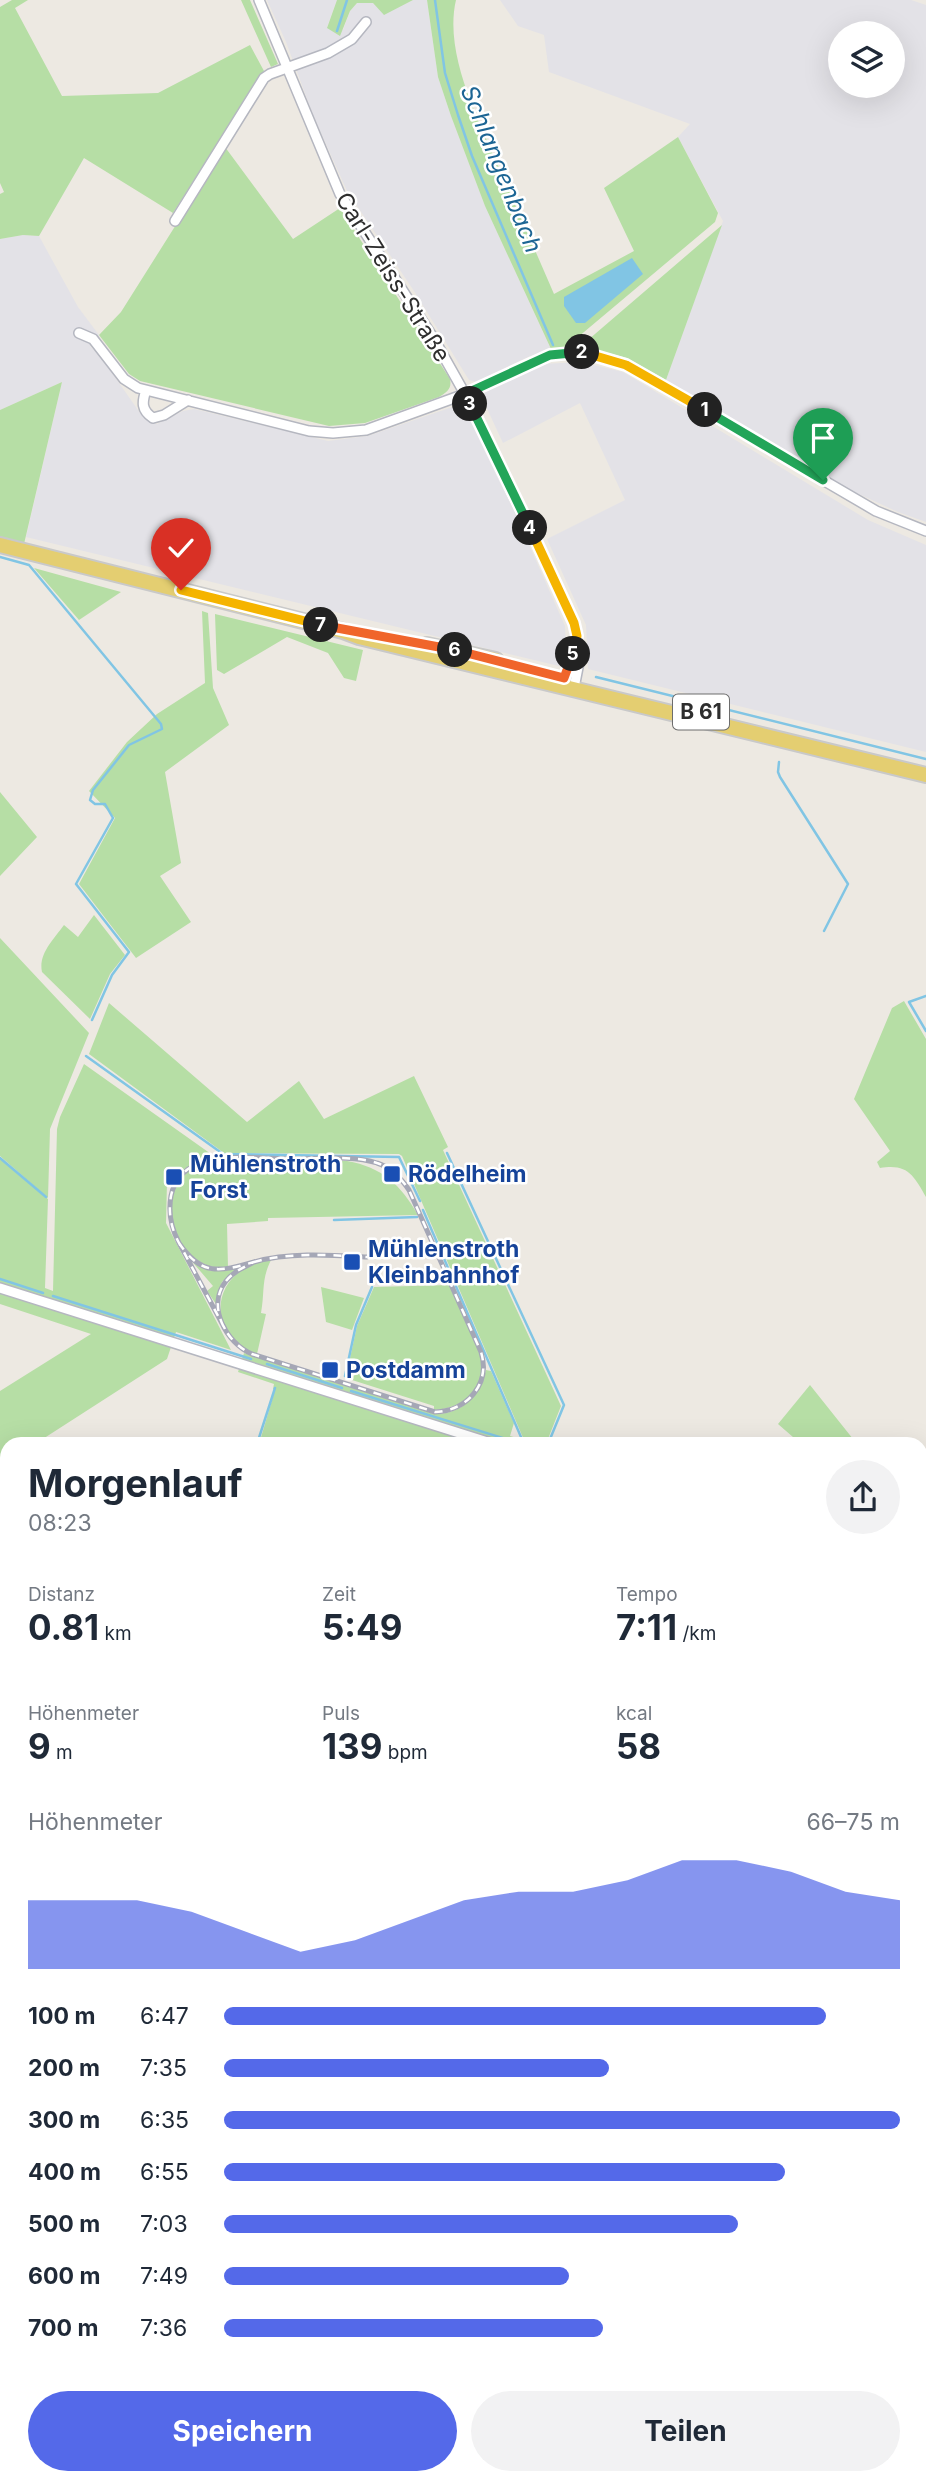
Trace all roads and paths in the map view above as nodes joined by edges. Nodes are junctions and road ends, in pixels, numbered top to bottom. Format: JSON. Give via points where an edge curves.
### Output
{"nodes":[{"id":1,"x":259,"y":0,"type":"edge"},
{"id":2,"x":366,"y":22,"type":"dead end"},
{"id":3,"x":287,"y":68,"type":"junction"},
{"id":4,"x":174,"y":221,"type":"dead end"},
{"id":5,"x":79,"y":333,"type":"dead end"},
{"id":6,"x":146,"y":390,"type":"junction"},
{"id":7,"x":465,"y":394,"type":"junction"},
{"id":8,"x":188,"y":400,"type":"junction"},
{"id":9,"x":926,"y":531,"type":"edge"},
{"id":10,"x":0,"y":545,"type":"edge"},
{"id":11,"x":569,"y":683,"type":"junction"},
{"id":12,"x":926,"y":768,"type":"edge"},
{"id":13,"x":926,"y":775,"type":"edge"},
{"id":14,"x":0,"y":1288,"type":"edge"},
{"id":15,"x":472,"y":1437,"type":"edge"}],
"edges":[{"from":1,"to":3,"type":"street","name":"Carl-Zeiss-Straße"},
{"from":2,"to":3,"type":"street","via":[[352,39]]},
{"from":3,"to":4,"type":"street","via":[[264,78]]},
{"from":3,"to":7,"type":"street","name":"Carl-Zeiss-Straße","via":[[340,194]]},
{"from":5,"to":6,"type":"street","via":[[93,338],[124,379]]},
{"from":6,"to":8,"type":"street"},
{"from":6,"to":8,"type":"street","via":[[142,404],[153,418]]},
{"from":7,"to":8,"type":"street","via":[[366,430],[333,433]]},
{"from":7,"to":9,"type":"street","via":[[550,355],[580,351],[603,357],[626,365],[876,510]]},
{"from":7,"to":11,"type":"street","name":"Carl-Zeiss-Straße","via":[[569,610],[577,636]]},
{"from":10,"to":11,"type":"main road","number":"B 61","via":[[359,637]]},
{"from":11,"to":12,"type":"main road","number":"B 61"},
{"from":11,"to":13,"type":"main road","number":"B 61"},
{"from":14,"to":15,"type":"street"}]}
